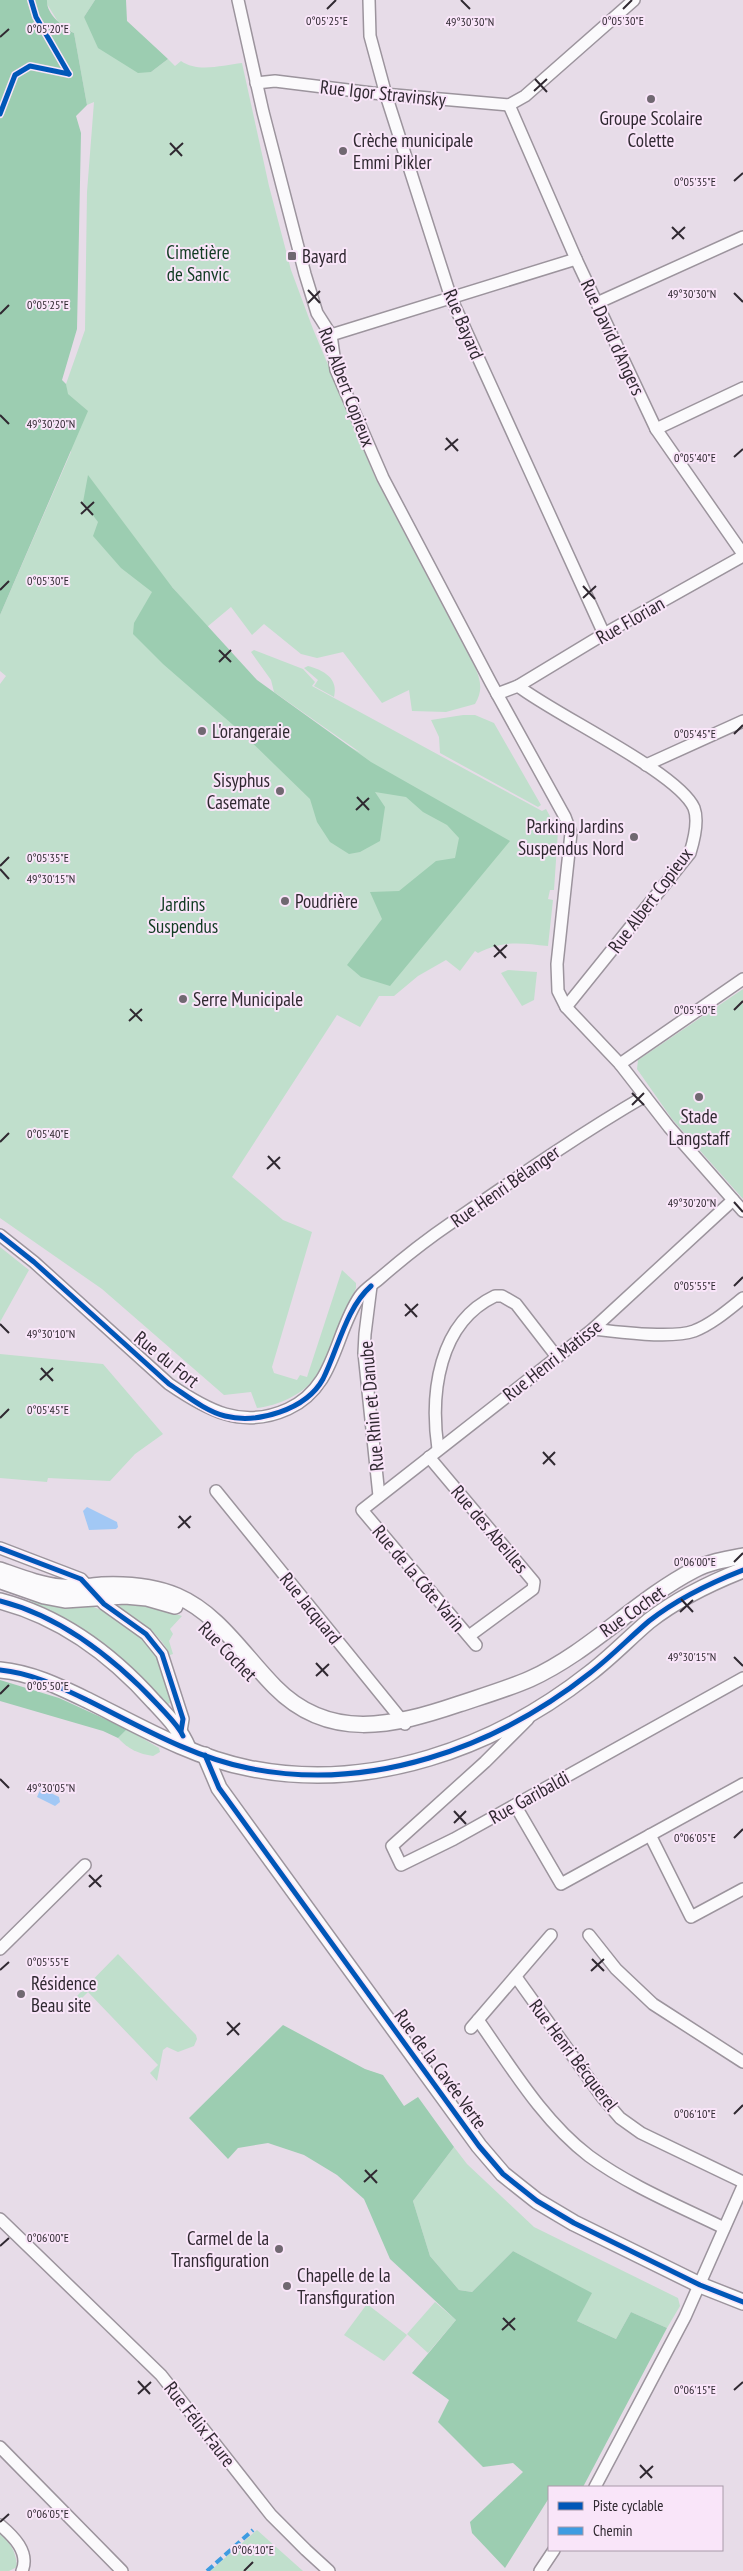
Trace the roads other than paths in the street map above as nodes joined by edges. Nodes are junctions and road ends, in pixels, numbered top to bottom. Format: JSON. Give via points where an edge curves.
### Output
{"nodes":[{"id":1,"x":238,"y":0,"type":"edge"},
{"id":2,"x":370,"y":0,"type":"edge"},
{"id":3,"x":634,"y":0,"type":"edge"},
{"id":4,"x":256,"y":83,"type":"junction"},
{"id":5,"x":386,"y":94,"type":"junction"},
{"id":6,"x":509,"y":105,"type":"junction"},
{"id":7,"x":743,"y":237,"type":"edge"},
{"id":8,"x":576,"y":259,"type":"junction"},
{"id":9,"x":451,"y":298,"type":"junction"},
{"id":10,"x":597,"y":303,"type":"junction"},
{"id":11,"x":331,"y":336,"type":"junction"},
{"id":12,"x":743,"y":388,"type":"edge"},
{"id":13,"x":656,"y":429,"type":"junction"},
{"id":14,"x":743,"y":555,"type":"edge"},
{"id":15,"x":604,"y":634,"type":"junction"},
{"id":16,"x":518,"y":686,"type":"junction"},
{"id":17,"x":497,"y":694,"type":"junction"},
{"id":18,"x":743,"y":721,"type":"edge"},
{"id":19,"x":646,"y":765,"type":"junction"},
{"id":20,"x":743,"y":979,"type":"edge"},
{"id":21,"x":566,"y":1007,"type":"junction"},
{"id":22,"x":620,"y":1064,"type":"junction"},
{"id":23,"x":645,"y":1096,"type":"junction"},
{"id":24,"x":733,"y":1200,"type":"junction"},
{"id":25,"x":743,"y":1211,"type":"edge"},
{"id":26,"x":0,"y":1235,"type":"edge"},
{"id":27,"x":371,"y":1286,"type":"junction"},
{"id":28,"x":739,"y":1301,"type":"edge"},
{"id":29,"x":593,"y":1328,"type":"junction"},
{"id":30,"x":557,"y":1357,"type":"junction"},
{"id":31,"x":433,"y":1453,"type":"junction"},
{"id":32,"x":216,"y":1491,"type":"dead end"},
{"id":33,"x":379,"y":1496,"type":"junction"},
{"id":34,"x":362,"y":1510,"type":"joint"},
{"id":35,"x":0,"y":1548,"type":"edge"},
{"id":36,"x":743,"y":1556,"type":"edge"},
{"id":37,"x":0,"y":1570,"type":"edge"},
{"id":38,"x":743,"y":1570,"type":"edge"},
{"id":39,"x":0,"y":1581,"type":"edge"},
{"id":40,"x":93,"y":1592,"type":"junction"},
{"id":41,"x":0,"y":1601,"type":"edge"},
{"id":42,"x":473,"y":1640,"type":"joint"},
{"id":43,"x":0,"y":1670,"type":"edge"},
{"id":44,"x":743,"y":1678,"type":"edge"},
{"id":45,"x":537,"y":1710,"type":"junction"},
{"id":46,"x":407,"y":1721,"type":"junction"},
{"id":47,"x":181,"y":1731,"type":"junction"},
{"id":48,"x":188,"y":1748,"type":"junction"},
{"id":49,"x":205,"y":1755,"type":"junction"},
{"id":50,"x":743,"y":1784,"type":"edge"},
{"id":51,"x":515,"y":1805,"type":"junction"},
{"id":52,"x":650,"y":1835,"type":"junction"},
{"id":53,"x":85,"y":1864,"type":"dead end"},
{"id":54,"x":743,"y":1889,"type":"edge"},
{"id":55,"x":589,"y":1934,"type":"dead end"},
{"id":56,"x":551,"y":1935,"type":"dead end"},
{"id":57,"x":0,"y":1949,"type":"edge"},
{"id":58,"x":516,"y":1977,"type":"junction"},
{"id":59,"x":743,"y":2062,"type":"edge"},
{"id":60,"x":743,"y":2184,"type":"edge"},
{"id":61,"x":0,"y":2219,"type":"edge"},
{"id":62,"x":724,"y":2228,"type":"junction"},
{"id":63,"x":700,"y":2285,"type":"junction"},
{"id":64,"x":743,"y":2302,"type":"edge"},
{"id":65,"x":0,"y":2447,"type":"edge"},
{"id":66,"x":596,"y":2486,"type":"edge"},
{"id":67,"x":0,"y":2525,"type":"edge"},
{"id":68,"x":553,"y":2551,"type":"edge"},
{"id":69,"x":22,"y":2571,"type":"edge"},
{"id":70,"x":122,"y":2571,"type":"edge"},
{"id":71,"x":329,"y":2571,"type":"edge"},
{"id":72,"x":540,"y":2571,"type":"edge"}],
"edges":[{"from":1,"to":4,"type":"street","name":"Rue Albert Copieux"},
{"from":2,"to":5,"type":"street","name":"Rue Bayard","via":[[370,36]]},
{"from":3,"to":6,"type":"street","via":[[525,96]]},
{"from":4,"to":5,"type":"street","name":"Rue Igor Stravinsky","via":[[275,81]]},
{"from":4,"to":11,"type":"street","name":"Rue Albert Copieux","via":[[305,274],[317,313]]},
{"from":5,"to":6,"type":"street","name":"Rue Igor Stravinsky"},
{"from":5,"to":9,"type":"street","name":"Rue Bayard"},
{"from":6,"to":8,"type":"street","name":"Rue David d'Angers"},
{"from":7,"to":10,"type":"street"},
{"from":8,"to":9,"type":"street"},
{"from":8,"to":10,"type":"street","name":"Rue David d'Angers"},
{"from":9,"to":11,"type":"street"},
{"from":9,"to":15,"type":"street","name":"Rue Bayard"},
{"from":10,"to":13,"type":"street","name":"Rue David d'Angers"},
{"from":11,"to":17,"type":"street","name":"Rue Albert Copieux","via":[[336,370],[383,478]]},
{"from":12,"to":13,"type":"street"},
{"from":13,"to":14,"type":"street","name":"Rue David d'Angers"},
{"from":14,"to":15,"type":"street","name":"Rue Florian"},
{"from":15,"to":16,"type":"street","name":"Rue Florian"},
{"from":16,"to":17,"type":"street"},
{"from":16,"to":19,"type":"street","name":"Rue Albert Copieux"},
{"from":17,"to":21,"type":"street","name":"Rue Albert Copieux","via":[[565,817],[570,833],[556,980]]},
{"from":18,"to":19,"type":"street"},
{"from":19,"to":21,"type":"street","name":"Rue Albert Copieux","via":[[678,787],[694,808],[696,834],[690,853]]},
{"from":20,"to":22,"type":"street"},
{"from":21,"to":22,"type":"street","name":"Rue Albert Copieux"},
{"from":22,"to":23,"type":"street","name":"Rue Albert Copieux"},
{"from":23,"to":24,"type":"street","name":"Rue Albert Copieux"},
{"from":23,"to":27,"type":"street","name":"Rue Henri Bélanger","via":[[580,1134],[421,1243]]},
{"from":24,"to":25,"type":"street","name":"Rue Albert Copieux"},
{"from":24,"to":29,"type":"street","name":"Rue Henri Matisse"},
{"from":26,"to":27,"type":"street","name":"Rue du Fort","via":[[169,1384],[224,1416],[248,1418],[270,1415],[304,1399],[322,1382],[360,1295]]},
{"from":27,"to":33,"type":"street","name":"Rue Rhin et Danube","via":[[364,1354]]},
{"from":28,"to":29,"type":"street","via":[[695,1330],[681,1334],[612,1332]]},
{"from":29,"to":30,"type":"street","name":"Rue Henri Matisse"},
{"from":30,"to":31,"type":"street","name":"Rue Henri Matisse"},
{"from":30,"to":31,"type":"street","via":[[509,1298],[495,1296],[474,1310],[458,1328],[440,1364]]},
{"from":31,"to":33,"type":"street","name":"Rue Henri Matisse"},
{"from":31,"to":42,"type":"street","name":"Rue des Abeilles","via":[[534,1582],[533,1589]]},
{"from":32,"to":46,"type":"street","name":"Rue Jacquard"},
{"from":33,"to":34,"type":"street","name":"Rue Henri Matisse"},
{"from":34,"to":42,"type":"street","name":"Rue de la Côte Varin"},
{"from":35,"to":40,"type":"street","via":[[81,1578]]},
{"from":36,"to":46,"type":"street","name":"Rue Cochet","via":[[696,1569],[533,1678]]},
{"from":37,"to":40,"type":"street","name":"Rue Cochet","via":[[44,1584]]},
{"from":38,"to":45,"type":"street","via":[[707,1584],[650,1620],[591,1673]]},
{"from":39,"to":40,"type":"street","name":"Rue Cochet","via":[[64,1600]]},
{"from":40,"to":46,"type":"street","name":"Rue Cochet","via":[[147,1598],[190,1608],[275,1699],[297,1716],[321,1726],[361,1734],[381,1733]]},
{"from":40,"to":47,"type":"street","via":[[146,1634],[162,1654],[183,1719]]},
{"from":41,"to":47,"type":"street","via":[[18,1605],[61,1625],[99,1649],[134,1680]]},
{"from":43,"to":48,"type":"street","via":[[50,1682]]},
{"from":44,"to":51,"type":"street","name":"Rue Garibaldi"},
{"from":45,"to":49,"type":"street","via":[[488,1738],[403,1766],[334,1776],[311,1777],[247,1768]]},
{"from":45,"to":51,"type":"street","name":"Rue Garibaldi","via":[[392,1846],[401,1865]]},
{"from":47,"to":48,"type":"street"},
{"from":48,"to":49,"type":"street"},
{"from":49,"to":63,"type":"street","name":"Rue de la Cavée Verte","via":[[210,1772],[224,1796],[479,2146],[503,2174],[574,2224]]},
{"from":50,"to":52,"type":"street"},
{"from":51,"to":52,"type":"street","via":[[561,1884]]},
{"from":52,"to":54,"type":"street","via":[[691,1917]]},
{"from":53,"to":57,"type":"street"},
{"from":55,"to":59,"type":"street","via":[[616,1970],[653,2004]]},
{"from":56,"to":58,"type":"street","name":"Rue Henri Bécquerel"},
{"from":58,"to":60,"type":"street","name":"Rue Henri Bécquerel","via":[[620,2118],[641,2133]]},
{"from":58,"to":62,"type":"street","name":"Rue Henri Bécquerel","via":[[474,2024],[528,2092],[588,2155],[622,2178]]},
{"from":60,"to":62,"type":"street"},
{"from":61,"to":71,"type":"street","name":"Rue Félix Faure","via":[[161,2375],[271,2515]]},
{"from":62,"to":63,"type":"street"},
{"from":63,"to":64,"type":"street","name":"Rue de la Cavée Verte"},
{"from":63,"to":66,"type":"street"},
{"from":65,"to":70,"type":"street"},
{"from":67,"to":69,"type":"street","via":[[17,2541],[22,2551],[25,2562]]},
{"from":68,"to":72,"type":"street"}]}
